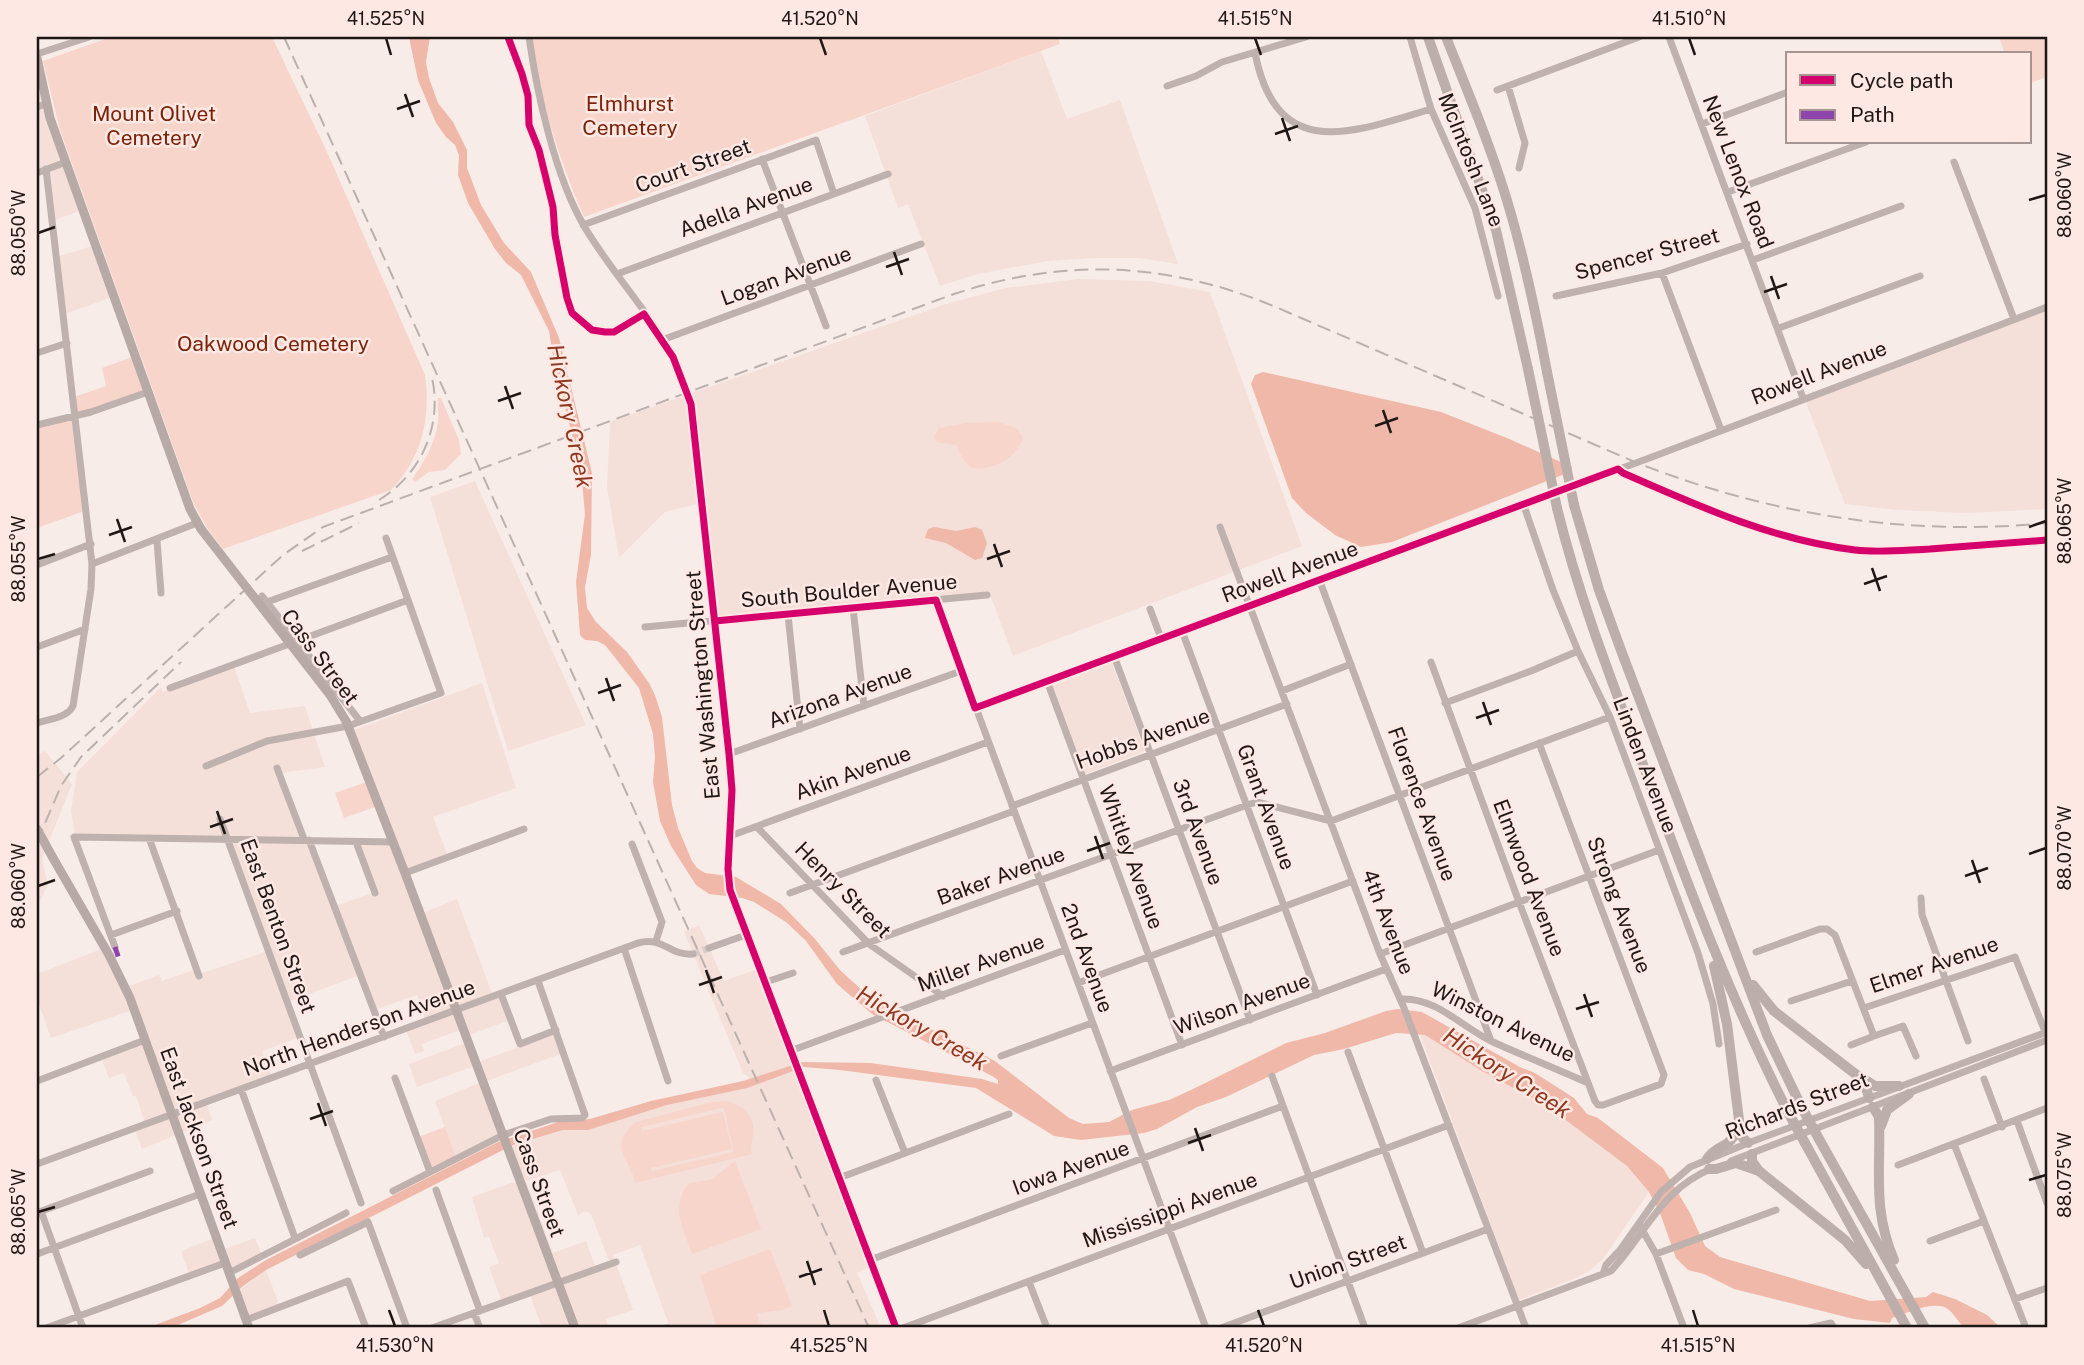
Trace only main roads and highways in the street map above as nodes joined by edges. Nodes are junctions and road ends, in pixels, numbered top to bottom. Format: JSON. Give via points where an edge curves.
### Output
{"nodes":[{"id":1,"x":1428,"y":37,"type":"edge"},
{"id":2,"x":1446,"y":37,"type":"edge"},
{"id":3,"x":37,"y":56,"type":"edge"},
{"id":4,"x":41,"y":106,"type":"edge"},
{"id":5,"x":37,"y":829,"type":"edge"},
{"id":6,"x":1708,"y":940,"type":"junction"},
{"id":7,"x":1734,"y":948,"type":"junction"},
{"id":8,"x":1857,"y":1076,"type":"junction"},
{"id":9,"x":1899,"y":1086,"type":"road end"},
{"id":10,"x":1909,"y":1094,"type":"road end"},
{"id":11,"x":1740,"y":1114,"type":"junction"},
{"id":12,"x":1880,"y":1129,"type":"junction"},
{"id":13,"x":1759,"y":1171,"type":"junction"},
{"id":14,"x":1899,"y":1280,"type":"junction"},
{"id":15,"x":1881,"y":1282,"type":"junction"},
{"id":16,"x":248,"y":1324,"type":"edge"},
{"id":17,"x":575,"y":1328,"type":"edge"},
{"id":18,"x":1907,"y":1328,"type":"edge"},
{"id":19,"x":1925,"y":1328,"type":"edge"}],
"edges":[{"from":1,"to":6,"type":"highway","bridge":true,"via":[[1496,230],[1557,508],[1582,598]]},
{"from":2,"to":7,"type":"highway","bridge":true,"via":[[1511,213],[1574,505],[1599,590]]},
{"from":3,"to":4,"type":"main road","name":"Cass Street"},
{"from":4,"to":17,"type":"main road","name":"Cass Street","bridge":true,"via":[[66,162],[199,526],[347,723]]},
{"from":5,"to":16,"type":"main road","name":"East Jackson Street","bridge":true,"via":[[130,998]]},
{"from":6,"to":11,"type":"highway"},
{"from":6,"to":15,"type":"highway","bridge":true,"via":[[1752,1042]]},
{"from":7,"to":8,"type":"highway","via":[[1757,992],[1774,1011]]},
{"from":7,"to":14,"type":"highway","bridge":true,"via":[[1767,1035],[1801,1106]]},
{"from":8,"to":9,"type":"highway","via":[[1875,1086]]},
{"from":8,"to":12,"type":"highway","via":[[1865,1084]]},
{"from":10,"to":12,"type":"highway","via":[[1887,1110]]},
{"from":11,"to":13,"type":"highway","via":[[1741,1136]]},
{"from":11,"to":13,"type":"highway","via":[[1730,1143],[1709,1154],[1708,1164],[1736,1163]]},
{"from":12,"to":14,"type":"highway","via":[[1878,1202]]},
{"from":13,"to":15,"type":"highway","via":[[1845,1240]]},
{"from":14,"to":19,"type":"highway"},
{"from":15,"to":18,"type":"highway"}]}
